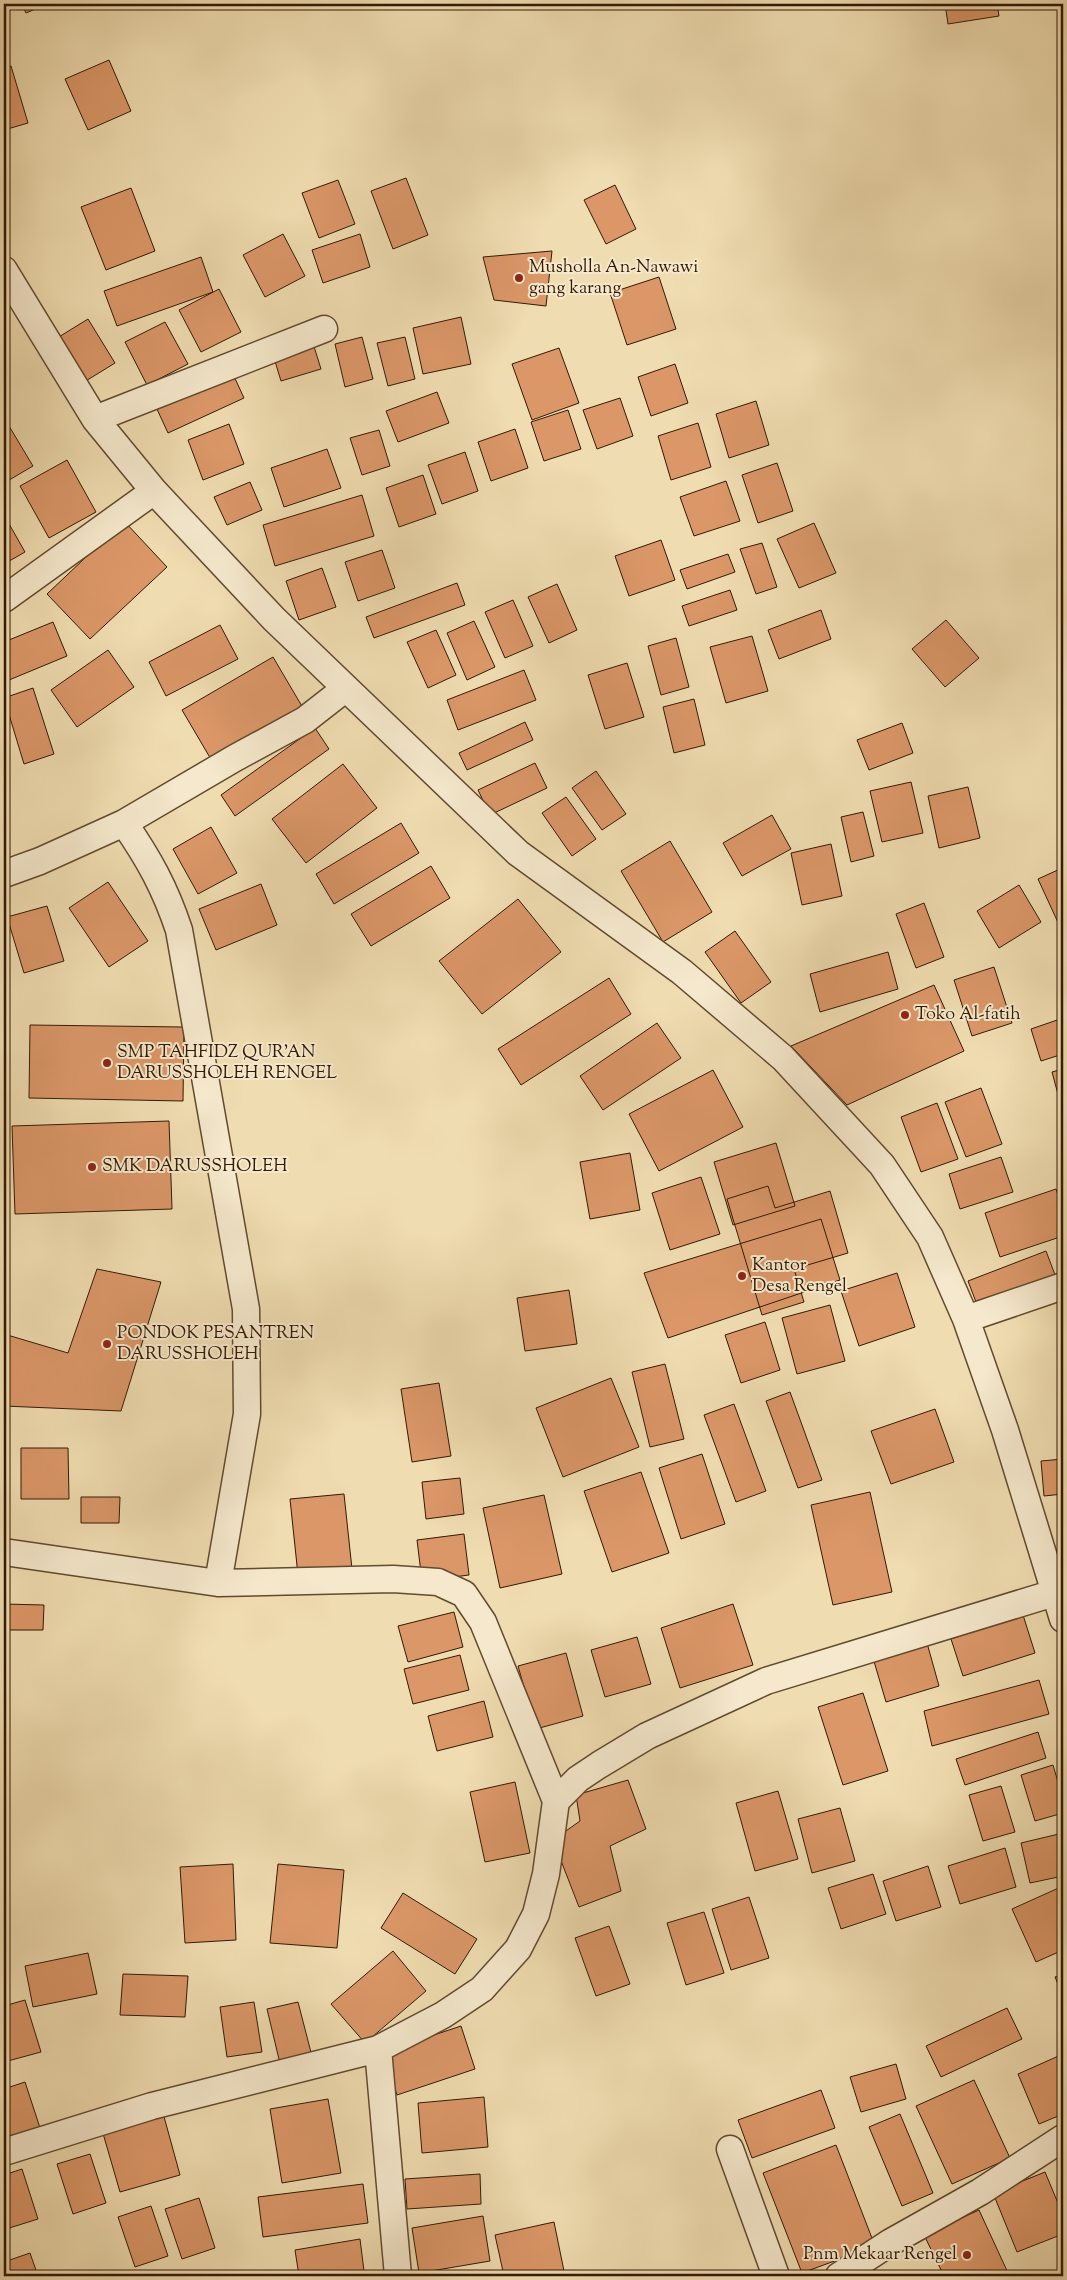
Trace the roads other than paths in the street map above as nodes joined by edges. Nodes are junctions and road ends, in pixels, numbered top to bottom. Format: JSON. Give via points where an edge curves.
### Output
{"nodes":[{"id":1,"x":4,"y":270,"type":"edge"},
{"id":2,"x":324,"y":329,"type":"dead end"},
{"id":3,"x":95,"y":419,"type":"junction"},
{"id":4,"x":154,"y":491,"type":"junction"},
{"id":5,"x":4,"y":599,"type":"edge"},
{"id":6,"x":346,"y":688,"type":"junction"},
{"id":7,"x":124,"y":823,"type":"junction"},
{"id":8,"x":4,"y":874,"type":"edge"},
{"id":9,"x":1063,"y":1286,"type":"edge"},
{"id":10,"x":966,"y":1319,"type":"junction"},
{"id":11,"x":4,"y":1552,"type":"edge"},
{"id":12,"x":218,"y":1583,"type":"junction"},
{"id":13,"x":1054,"y":1593,"type":"junction"},
{"id":14,"x":1063,"y":1619,"type":"edge"},
{"id":15,"x":556,"y":1801,"type":"junction"},
{"id":16,"x":378,"y":2049,"type":"junction"},
{"id":17,"x":1063,"y":2138,"type":"edge"},
{"id":18,"x":730,"y":2149,"type":"dead end"},
{"id":19,"x":4,"y":2152,"type":"edge"},
{"id":20,"x":398,"y":2276,"type":"edge"},
{"id":21,"x":776,"y":2276,"type":"edge"},
{"id":22,"x":839,"y":2276,"type":"edge"}],
"edges":[{"from":1,"to":3,"type":"street"},
{"from":2,"to":3,"type":"street"},
{"from":3,"to":4,"type":"street"},
{"from":4,"to":5,"type":"street"},
{"from":4,"to":6,"type":"street","via":[[274,620]]},
{"from":6,"to":7,"type":"street","via":[[305,720]]},
{"from":6,"to":10,"type":"street","via":[[518,854],[682,972],[783,1058],[882,1165],[930,1237]]},
{"from":7,"to":8,"type":"street"},
{"from":7,"to":12,"type":"street","via":[[152,863],[168,896],[179,930],[246,1309],[247,1414]]},
{"from":9,"to":10,"type":"street"},
{"from":10,"to":13,"type":"street","via":[[1005,1430]]},
{"from":11,"to":12,"type":"street"},
{"from":12,"to":15,"type":"street","via":[[393,1579],[438,1582],[464,1594],[483,1622]]},
{"from":13,"to":14,"type":"street"},
{"from":13,"to":15,"type":"street","via":[[766,1681],[647,1736],[578,1779]]},
{"from":15,"to":16,"type":"street","via":[[546,1874],[536,1914],[518,1949],[482,1989],[443,2015]]},
{"from":16,"to":19,"type":"street","via":[[152,2106]]},
{"from":16,"to":20,"type":"street"},
{"from":17,"to":22,"type":"street"},
{"from":18,"to":21,"type":"street"}]}
